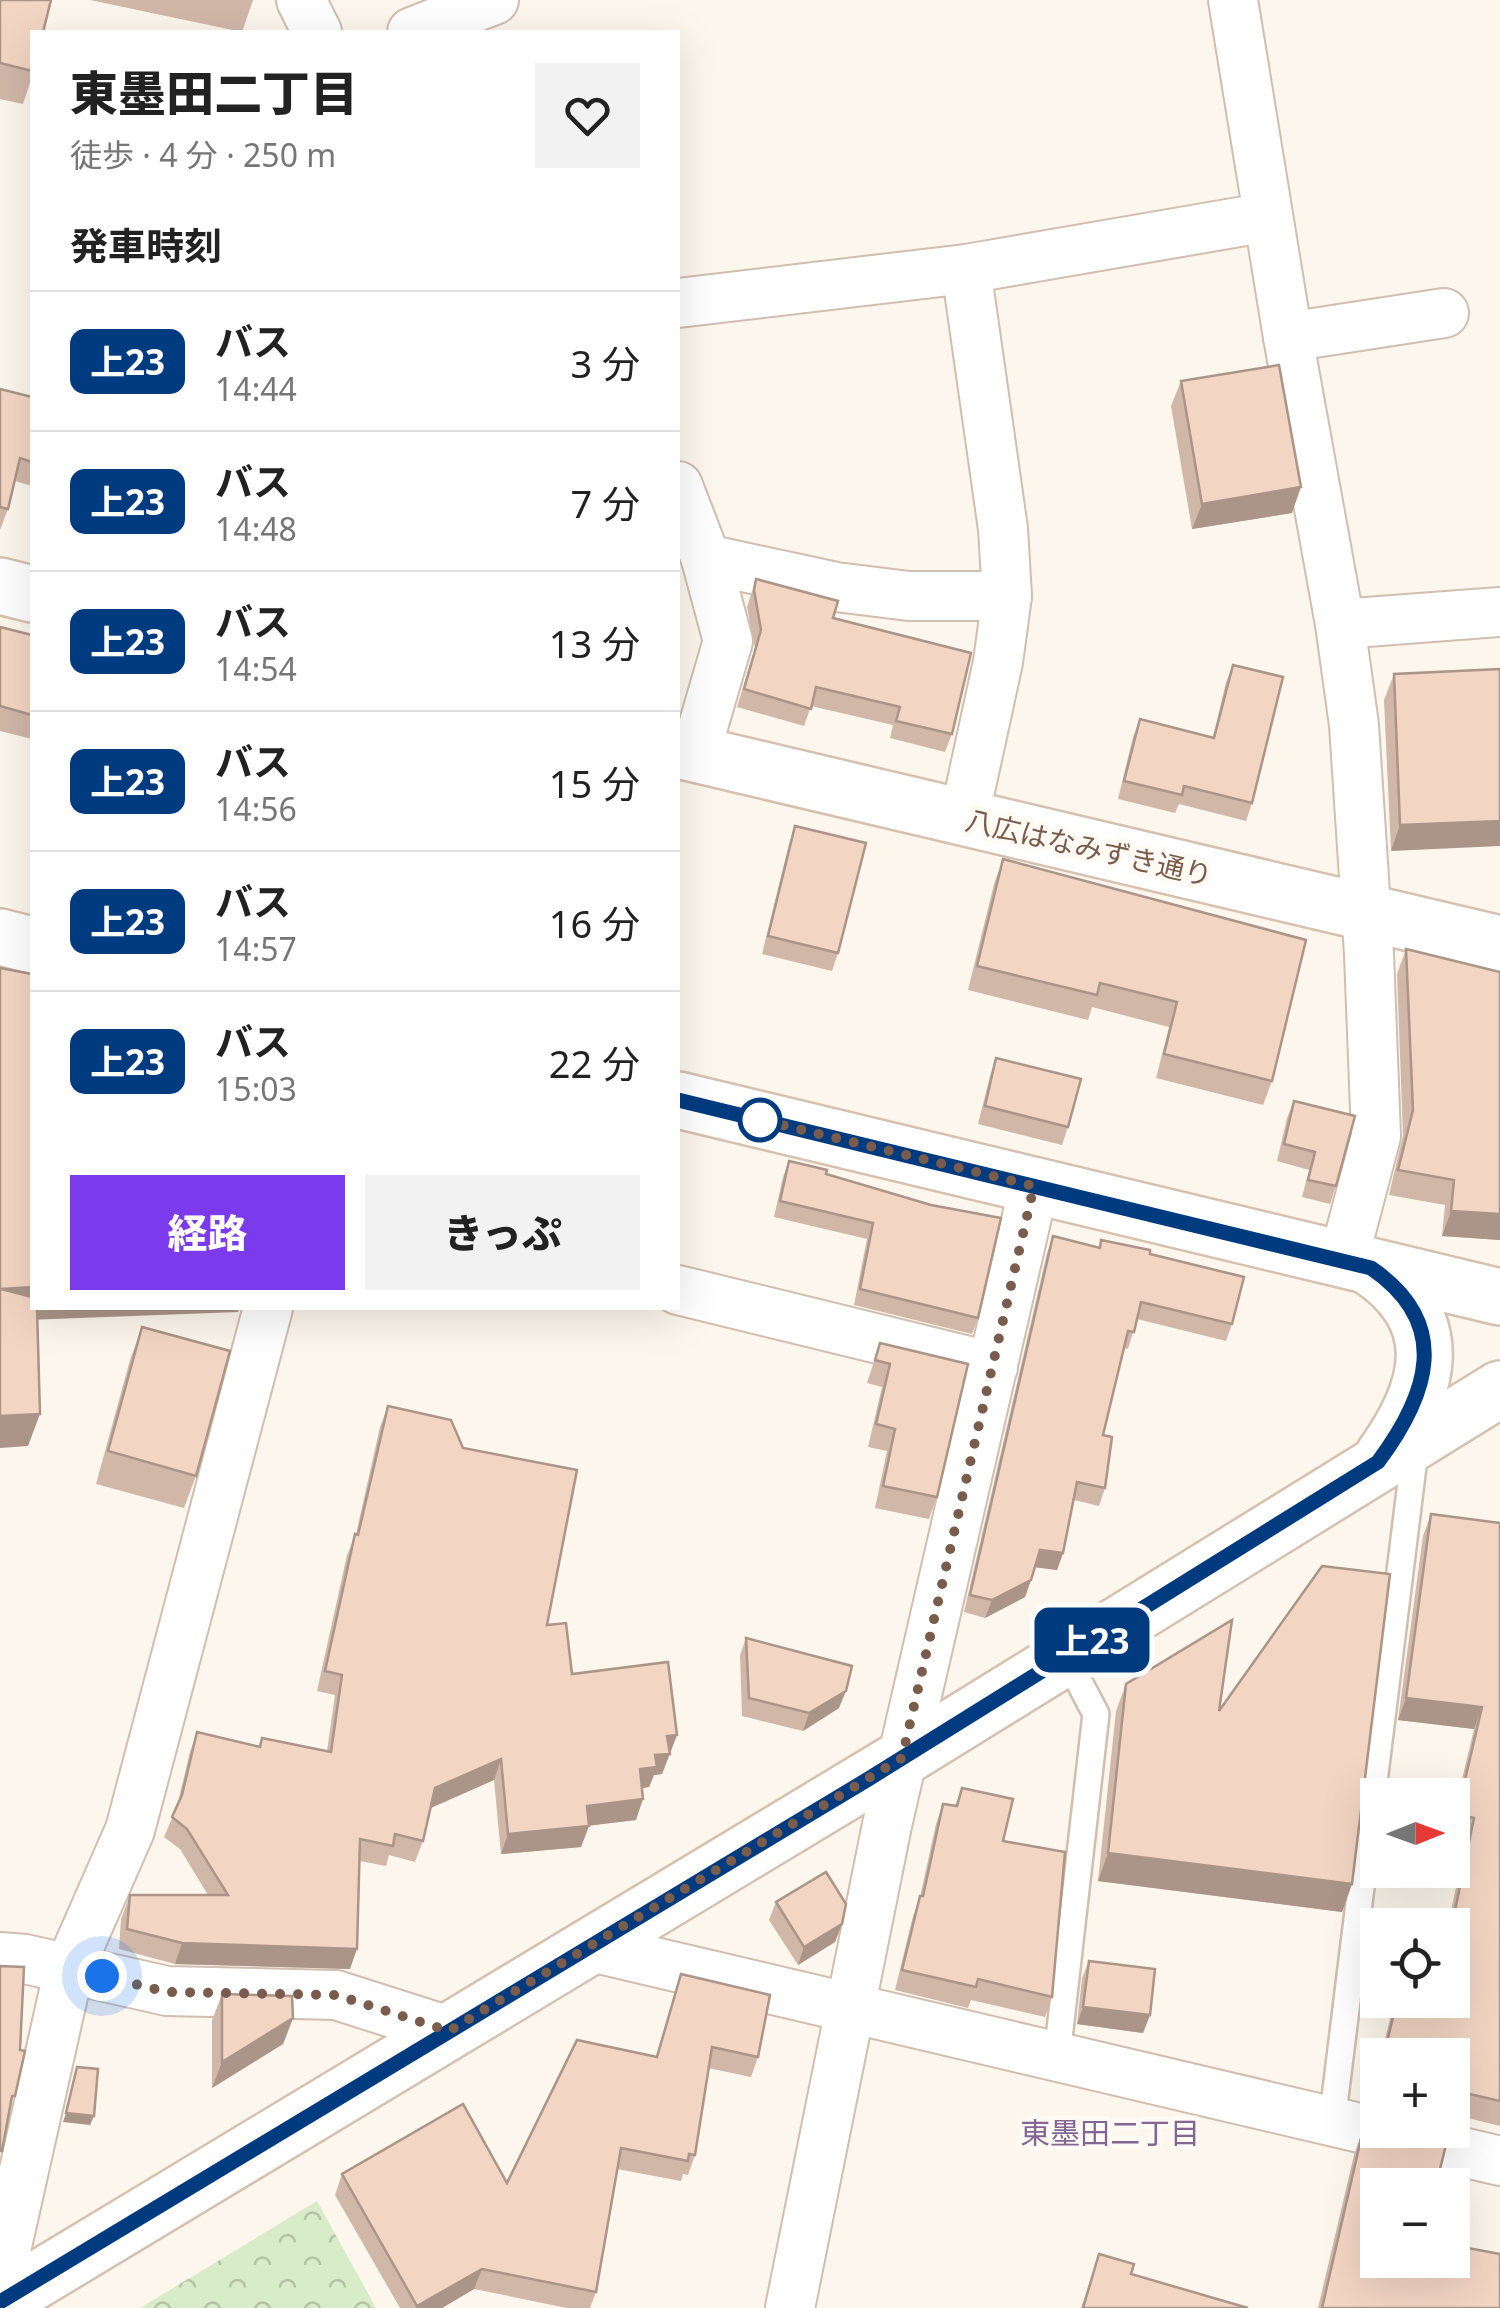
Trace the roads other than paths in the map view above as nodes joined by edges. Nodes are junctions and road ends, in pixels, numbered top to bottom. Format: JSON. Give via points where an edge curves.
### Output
{"nodes":[{"id":1,"x":301,"y":0,"type":"edge"},
{"id":2,"x":494,"y":0,"type":"edge"},
{"id":3,"x":1233,"y":0,"type":"edge"},
{"id":4,"x":315,"y":30,"type":"edge"},
{"id":5,"x":417,"y":30,"type":"edge"},
{"id":6,"x":1268,"y":217,"type":"junction"},
{"id":7,"x":966,"y":268,"type":"junction"},
{"id":8,"x":680,"y":303,"type":"edge"},
{"id":9,"x":1444,"y":313,"type":"dead end"},
{"id":10,"x":1288,"y":337,"type":"junction"},
{"id":11,"x":680,"y":491,"type":"edge"},
{"id":12,"x":706,"y":559,"type":"junction"},
{"id":13,"x":0,"y":586,"type":"edge"},
{"id":14,"x":30,"y":594,"type":"edge"},
{"id":15,"x":1007,"y":596,"type":"junction"},
{"id":16,"x":1500,"y":612,"type":"edge"},
{"id":17,"x":1340,"y":624,"type":"junction"},
{"id":18,"x":686,"y":752,"type":"edge"},
{"id":19,"x":964,"y":818,"type":"junction"},
{"id":20,"x":1367,"y":913,"type":"junction"},
{"id":21,"x":0,"y":937,"type":"edge"},
{"id":22,"x":30,"y":944,"type":"edge"},
{"id":23,"x":1500,"y":944,"type":"edge"},
{"id":24,"x":680,"y":1100,"type":"edge"},
{"id":25,"x":1034,"y":1186,"type":"junction"},
{"id":26,"x":1357,"y":1265,"type":"junction"},
{"id":27,"x":680,"y":1290,"type":"edge"},
{"id":28,"x":1500,"y":1298,"type":"edge"},
{"id":29,"x":267,"y":1310,"type":"edge"},
{"id":30,"x":993,"y":1367,"type":"junction"},
{"id":31,"x":1500,"y":1389,"type":"edge"},
{"id":32,"x":1397,"y":1451,"type":"junction"},
{"id":33,"x":1066,"y":1656,"type":"junction"},
{"id":34,"x":902,"y":1758,"type":"junction"},
{"id":35,"x":591,"y":1947,"type":"junction"},
{"id":36,"x":0,"y":1958,"type":"edge"},
{"id":37,"x":69,"y":1969,"type":"junction"},
{"id":38,"x":848,"y":2006,"type":"junction"},
{"id":39,"x":449,"y":2031,"type":"junction"},
{"id":40,"x":1057,"y":2056,"type":"junction"},
{"id":41,"x":1332,"y":2122,"type":"junction"},
{"id":42,"x":1500,"y":2162,"type":"edge"},
{"id":43,"x":0,"y":2277,"type":"edge"},
{"id":44,"x":0,"y":2302,"type":"edge"},
{"id":45,"x":790,"y":2308,"type":"edge"}],
"edges":[{"from":1,"to":4,"type":"street"},
{"from":2,"to":5,"type":"street"},
{"from":3,"to":6,"type":"street"},
{"from":6,"to":7,"type":"street"},
{"from":6,"to":10,"type":"street"},
{"from":7,"to":8,"type":"street"},
{"from":7,"to":15,"type":"street"},
{"from":9,"to":10,"type":"street"},
{"from":10,"to":17,"type":"street"},
{"from":11,"to":12,"type":"street"},
{"from":12,"to":15,"type":"street","via":[[910,596]]},
{"from":12,"to":18,"type":"street","via":[[728,641]]},
{"from":13,"to":14,"type":"street"},
{"from":15,"to":19,"type":"street"},
{"from":16,"to":17,"type":"street"},
{"from":17,"to":20,"type":"street"},
{"from":18,"to":19,"type":"street","name":"八広はなみずき通り"},
{"from":19,"to":20,"type":"street","name":"八広はなみずき通り"},
{"from":20,"to":23,"type":"street","name":"八広はなみずき通り"},
{"from":20,"to":26,"type":"street","via":[[1376,1136]]},
{"from":21,"to":22,"type":"street"},
{"from":24,"to":25,"type":"street"},
{"from":25,"to":26,"type":"street"},
{"from":25,"to":30,"type":"street"},
{"from":26,"to":28,"type":"street"},
{"from":26,"to":32,"type":"street","via":[[1393,1283],[1413,1310],[1422,1340],[1424,1372]]},
{"from":27,"to":30,"type":"street"},
{"from":29,"to":37,"type":"street","via":[[130,1830]]},
{"from":30,"to":34,"type":"street"},
{"from":31,"to":32,"type":"street"},
{"from":32,"to":33,"type":"street"},
{"from":32,"to":41,"type":"lane"},
{"from":33,"to":34,"type":"street"},
{"from":33,"to":40,"type":"lane","via":[[1096,1714]]},
{"from":34,"to":35,"type":"street"},
{"from":34,"to":38,"type":"street"},
{"from":35,"to":38,"type":"street"},
{"from":35,"to":39,"type":"street"},
{"from":36,"to":37,"type":"street"},
{"from":37,"to":39,"type":"street","via":[[167,1992],[336,1995]]},
{"from":37,"to":43,"type":"street"},
{"from":38,"to":40,"type":"street"},
{"from":38,"to":45,"type":"street"},
{"from":39,"to":44,"type":"street"},
{"from":40,"to":41,"type":"street"},
{"from":41,"to":42,"type":"street"}]}
